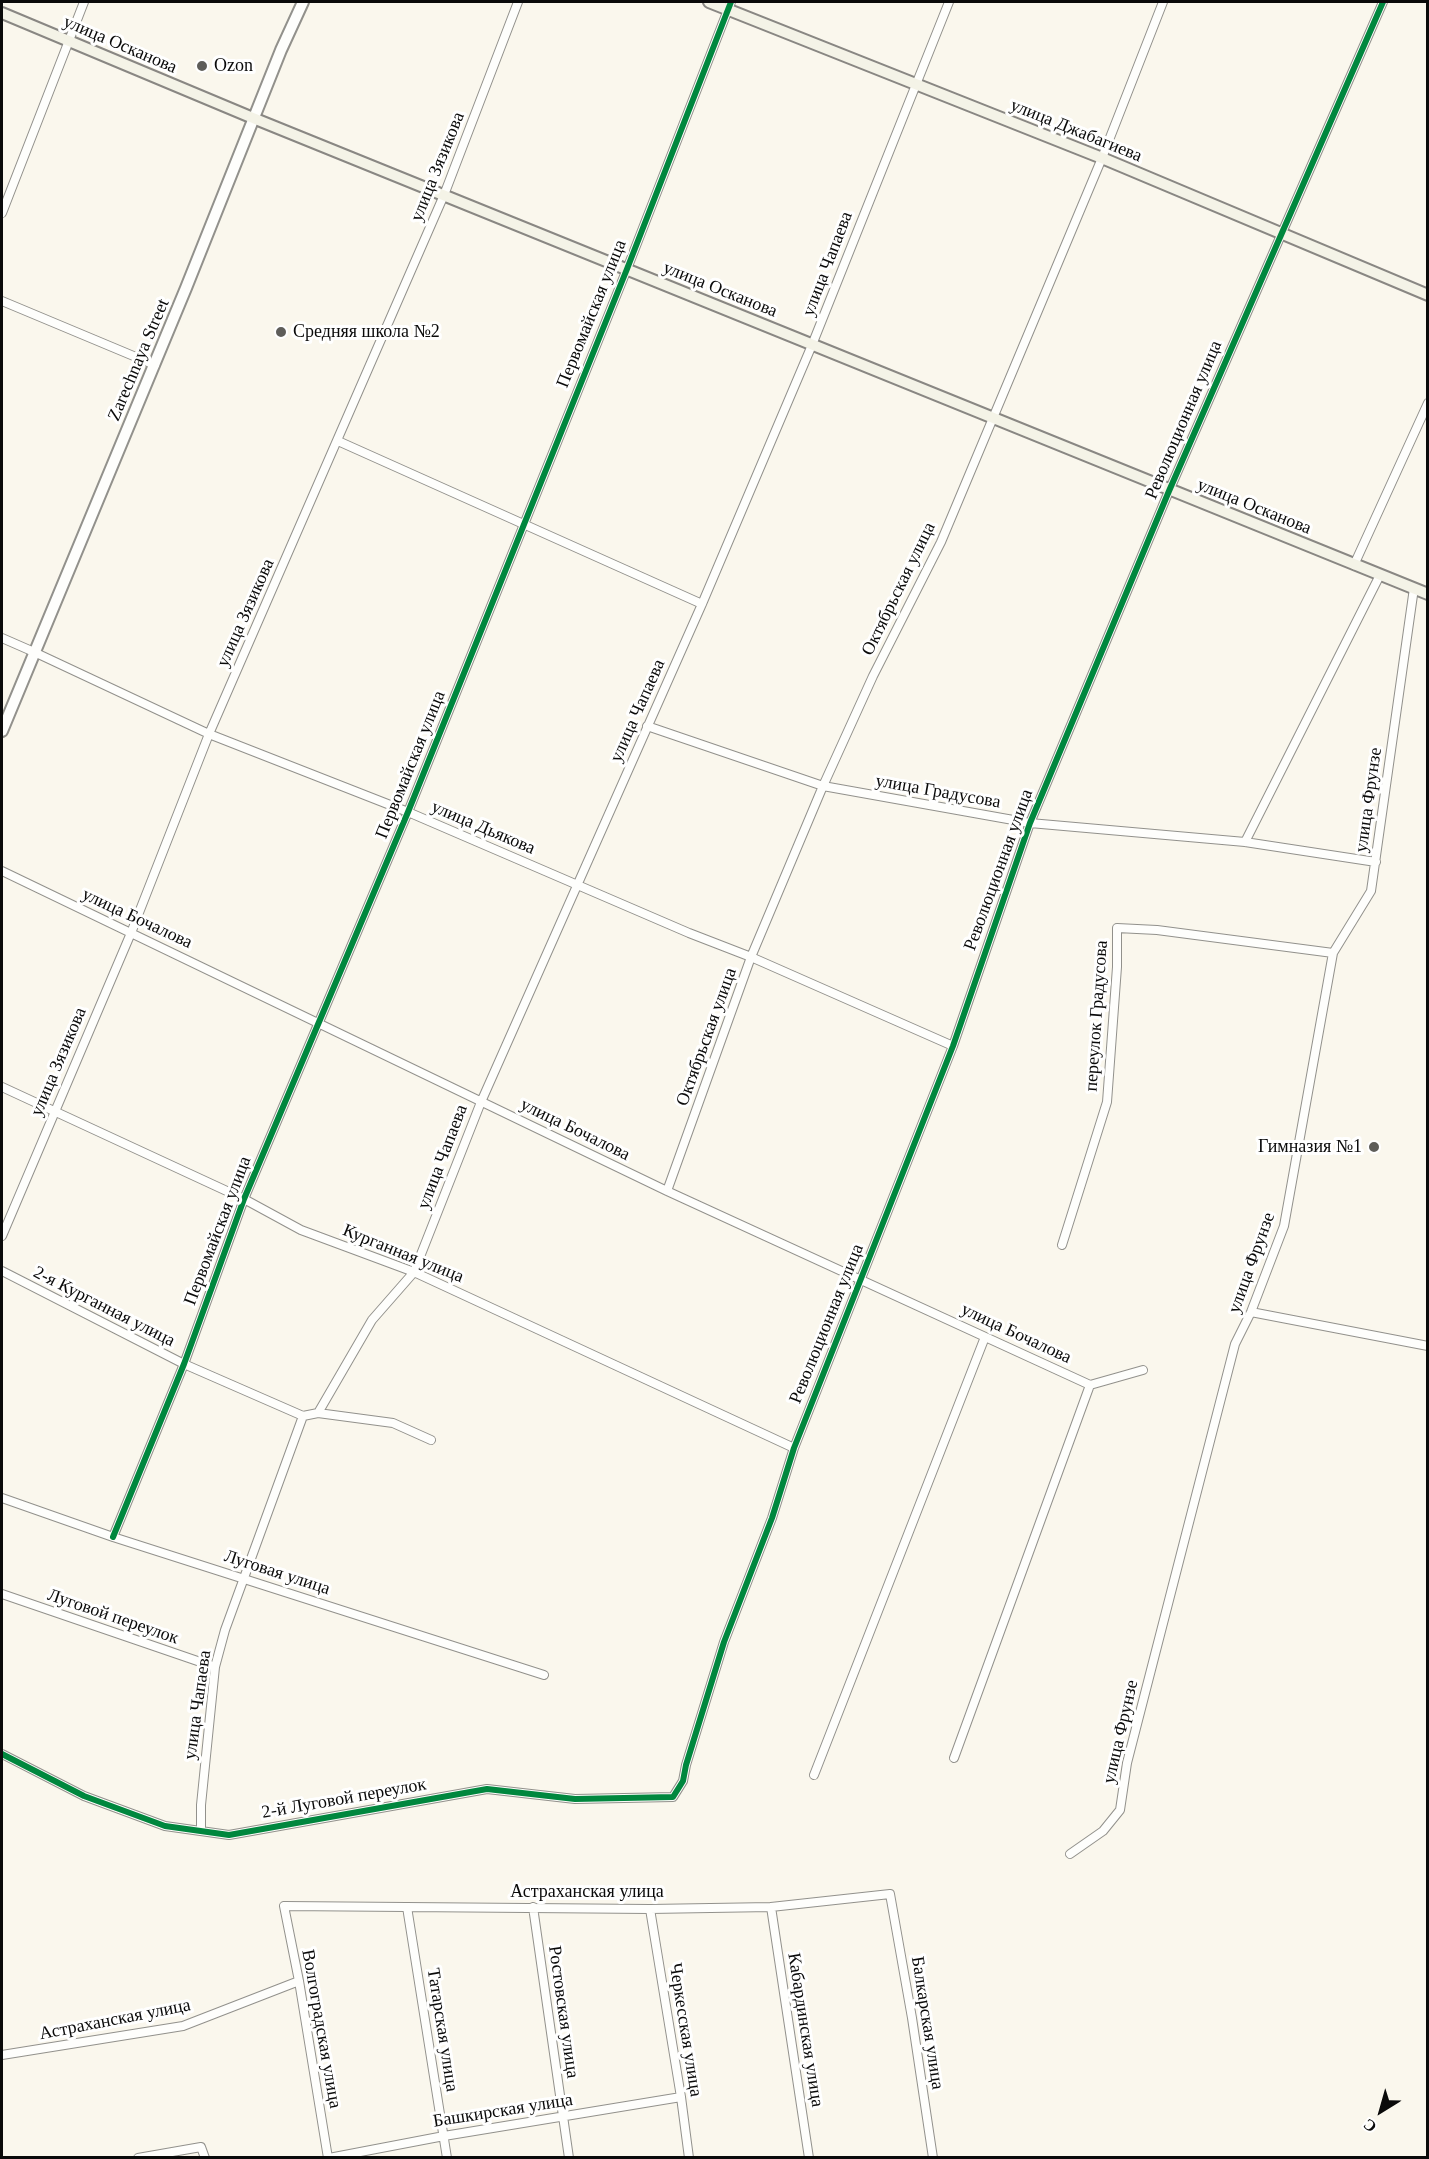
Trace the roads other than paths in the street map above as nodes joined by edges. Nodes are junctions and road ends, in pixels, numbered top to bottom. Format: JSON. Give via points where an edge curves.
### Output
{"nodes":[{"id":1,"x":84,"y":2,"type":"edge"},
{"id":2,"x":303,"y":2,"type":"edge"},
{"id":3,"x":518,"y":2,"type":"edge"},
{"id":4,"x":710,"y":2,"type":"edge"},
{"id":5,"x":949,"y":2,"type":"edge"},
{"id":6,"x":1163,"y":2,"type":"edge"},
{"id":7,"x":1383,"y":2,"type":"edge"},
{"id":8,"x":730,"y":5,"type":"edge"},
{"id":9,"x":2,"y":13,"type":"edge"},
{"id":10,"x":68,"y":41,"type":"junction"},
{"id":11,"x":915,"y":84,"type":"junction"},
{"id":12,"x":253,"y":118,"type":"junction"},
{"id":13,"x":1102,"y":158,"type":"junction"},
{"id":14,"x":444,"y":195,"type":"junction"},
{"id":15,"x":2,"y":213,"type":"edge"},
{"id":16,"x":1282,"y":233,"type":"junction"},
{"id":17,"x":627,"y":269,"type":"junction"},
{"id":18,"x":1428,"y":295,"type":"edge"},
{"id":19,"x":2,"y":301,"type":"edge"},
{"id":20,"x":812,"y":345,"type":"junction"},
{"id":21,"x":155,"y":365,"type":"junction"},
{"id":22,"x":1428,"y":403,"type":"edge"},
{"id":23,"x":992,"y":418,"type":"junction"},
{"id":24,"x":338,"y":441,"type":"junction"},
{"id":25,"x":1169,"y":491,"type":"junction"},
{"id":26,"x":524,"y":526,"type":"junction"},
{"id":27,"x":1354,"y":565,"type":"junction"},
{"id":28,"x":1380,"y":575,"type":"junction"},
{"id":29,"x":1414,"y":588,"type":"junction"},
{"id":30,"x":1428,"y":594,"type":"edge"},
{"id":31,"x":702,"y":604,"type":"junction"},
{"id":32,"x":2,"y":638,"type":"edge"},
{"id":33,"x":34,"y":652,"type":"junction"},
{"id":34,"x":646,"y":726,"type":"junction"},
{"id":35,"x":2,"y":730,"type":"edge"},
{"id":36,"x":209,"y":734,"type":"junction"},
{"id":37,"x":822,"y":786,"type":"junction"},
{"id":38,"x":408,"y":812,"type":"junction"},
{"id":39,"x":1030,"y":823,"type":"junction"},
{"id":40,"x":1245,"y":842,"type":"junction"},
{"id":41,"x":1376,"y":862,"type":"junction"},
{"id":42,"x":2,"y":871,"type":"edge"},
{"id":43,"x":577,"y":885,"type":"junction"},
{"id":44,"x":131,"y":933,"type":"junction"},
{"id":45,"x":1333,"y":953,"type":"junction"},
{"id":46,"x":751,"y":957,"type":"junction"},
{"id":47,"x":320,"y":1023,"type":"junction"},
{"id":48,"x":953,"y":1046,"type":"junction"},
{"id":49,"x":2,"y":1087,"type":"edge"},
{"id":50,"x":481,"y":1102,"type":"junction"},
{"id":51,"x":54,"y":1111,"type":"junction"},
{"id":52,"x":667,"y":1191,"type":"junction"},
{"id":53,"x":244,"y":1199,"type":"junction"},
{"id":54,"x":2,"y":1236,"type":"edge"},
{"id":55,"x":1062,"y":1245,"type":"dead end"},
{"id":56,"x":2,"y":1271,"type":"edge"},
{"id":57,"x":414,"y":1272,"type":"junction"},
{"id":58,"x":861,"y":1280,"type":"junction"},
{"id":59,"x":1251,"y":1312,"type":"junction"},
{"id":60,"x":985,"y":1337,"type":"junction"},
{"id":61,"x":1428,"y":1346,"type":"edge"},
{"id":62,"x":184,"y":1364,"type":"junction"},
{"id":63,"x":1143,"y":1370,"type":"dead end"},
{"id":64,"x":1090,"y":1385,"type":"junction"},
{"id":65,"x":318,"y":1413,"type":"junction"},
{"id":66,"x":303,"y":1416,"type":"junction"},
{"id":67,"x":431,"y":1440,"type":"dead end"},
{"id":68,"x":794,"y":1448,"type":"junction"},
{"id":69,"x":2,"y":1498,"type":"edge"},
{"id":70,"x":113,"y":1537,"type":"junction"},
{"id":71,"x":244,"y":1578,"type":"junction"},
{"id":72,"x":2,"y":1594,"type":"edge"},
{"id":73,"x":215,"y":1667,"type":"junction"},
{"id":74,"x":544,"y":1675,"type":"dead end"},
{"id":75,"x":2,"y":1754,"type":"edge"},
{"id":76,"x":954,"y":1758,"type":"dead end"},
{"id":77,"x":686,"y":1765,"type":"joint"},
{"id":78,"x":814,"y":1775,"type":"dead end"},
{"id":79,"x":201,"y":1831,"type":"junction"},
{"id":80,"x":1070,"y":1854,"type":"dead end"},
{"id":81,"x":890,"y":1894,"type":"joint"},
{"id":82,"x":284,"y":1906,"type":"joint"},
{"id":83,"x":771,"y":1906,"type":"junction"},
{"id":84,"x":407,"y":1907,"type":"junction"},
{"id":85,"x":533,"y":1907,"type":"junction"},
{"id":86,"x":650,"y":1909,"type":"junction"},
{"id":87,"x":299,"y":1981,"type":"junction"},
{"id":88,"x":2,"y":2055,"type":"edge"},
{"id":89,"x":681,"y":2097,"type":"junction"},
{"id":90,"x":563,"y":2116,"type":"junction"},
{"id":91,"x":444,"y":2136,"type":"junction"},
{"id":92,"x":138,"y":2157,"type":"edge"},
{"id":93,"x":205,"y":2157,"type":"edge"},
{"id":94,"x":328,"y":2157,"type":"edge"},
{"id":95,"x":447,"y":2157,"type":"edge"},
{"id":96,"x":569,"y":2157,"type":"edge"},
{"id":97,"x":690,"y":2157,"type":"edge"},
{"id":98,"x":809,"y":2157,"type":"edge"},
{"id":99,"x":933,"y":2157,"type":"edge"}],
"edges":[{"from":1,"to":10,"type":"street"},
{"from":2,"to":12,"type":"street","name":"Zarechnaya Street"},
{"from":3,"to":14,"type":"street","name":"улица Зязикова"},
{"from":4,"to":8,"type":"main road","name":"улица Джабагиева"},
{"from":5,"to":11,"type":"street","name":"улица Чапаева"},
{"from":6,"to":13,"type":"street","name":"Октябрьская улица"},
{"from":7,"to":16,"type":"street","name":"Революционная улица"},
{"from":8,"to":11,"type":"main road","name":"улица Джабагиева"},
{"from":8,"to":17,"type":"street","name":"Первомайская улица"},
{"from":9,"to":10,"type":"main road","name":"улица Осканова"},
{"from":10,"to":12,"type":"main road","name":"улица Осканова"},
{"from":10,"to":15,"type":"street"},
{"from":11,"to":13,"type":"main road","name":"улица Джабагиева"},
{"from":11,"to":20,"type":"street","name":"улица Чапаева"},
{"from":12,"to":14,"type":"main road","name":"улица Осканова"},
{"from":12,"to":21,"type":"street","name":"Zarechnaya Street"},
{"from":13,"to":16,"type":"main road","name":"улица Джабагиева"},
{"from":13,"to":23,"type":"street","name":"Октябрьская улица"},
{"from":14,"to":17,"type":"main road","name":"улица Осканова"},
{"from":14,"to":24,"type":"street","name":"улица Зязикова"},
{"from":16,"to":18,"type":"main road","name":"улица Джабагиева"},
{"from":16,"to":25,"type":"street","name":"Революционная улица"},
{"from":17,"to":20,"type":"main road","name":"улица Осканова"},
{"from":17,"to":26,"type":"street","name":"Первомайская улица"},
{"from":19,"to":21,"type":"street"},
{"from":20,"to":23,"type":"main road","name":"улица Осканова"},
{"from":20,"to":31,"type":"street","name":"улица Чапаева"},
{"from":21,"to":33,"type":"street","name":"Zarechnaya Street"},
{"from":22,"to":27,"type":"street"},
{"from":23,"to":25,"type":"main road","name":"улица Осканова"},
{"from":23,"to":37,"type":"street","name":"Октябрьская улица","via":[[941,542]]},
{"from":24,"to":26,"type":"street"},
{"from":24,"to":36,"type":"street","name":"улица Зязикова"},
{"from":25,"to":27,"type":"main road","name":"улица Осканова"},
{"from":25,"to":39,"type":"street","name":"Революционная улица"},
{"from":26,"to":31,"type":"street"},
{"from":26,"to":38,"type":"street","name":"Первомайская улица"},
{"from":27,"to":28,"type":"main road","name":"улица Осканова"},
{"from":28,"to":29,"type":"main road","name":"улица Осканова"},
{"from":28,"to":40,"type":"street"},
{"from":29,"to":30,"type":"main road","name":"улица Осканова"},
{"from":29,"to":41,"type":"street","name":"улица Фрунзе"},
{"from":31,"to":34,"type":"street","name":"улица Чапаева"},
{"from":32,"to":33,"type":"street","name":"улица Дьякова"},
{"from":33,"to":35,"type":"street","name":"Zarechnaya Street"},
{"from":33,"to":36,"type":"street","name":"улица Дьякова"},
{"from":34,"to":37,"type":"street","name":"улица Градусова"},
{"from":34,"to":43,"type":"street","name":"улица Чапаева"},
{"from":36,"to":38,"type":"street","name":"улица Дьякова"},
{"from":36,"to":44,"type":"street","name":"улица Зязикова"},
{"from":37,"to":39,"type":"street","name":"улица Градусова"},
{"from":37,"to":46,"type":"street","name":"Октябрьская улица"},
{"from":38,"to":43,"type":"street","name":"улица Дьякова"},
{"from":38,"to":47,"type":"street","name":"Первомайская улица"},
{"from":39,"to":40,"type":"street","name":"улица Градусова"},
{"from":39,"to":48,"type":"street","name":"Революционная улица"},
{"from":40,"to":41,"type":"street","name":"улица Градусова"},
{"from":41,"to":45,"type":"street","name":"улица Фрунзе","via":[[1371,891]]},
{"from":42,"to":44,"type":"street","name":"улица Бочалова"},
{"from":43,"to":46,"type":"street","name":"улица Дьякова"},
{"from":43,"to":50,"type":"street","name":"улица Чапаева"},
{"from":44,"to":47,"type":"street","name":"улица Бочалова"},
{"from":44,"to":51,"type":"street","name":"улица Зязикова"},
{"from":45,"to":55,"type":"street","name":"переулок Градусова","via":[[1117,928],[1107,1102]]},
{"from":45,"to":59,"type":"street","name":"улица Фрунзе","via":[[1284,1226]]},
{"from":46,"to":48,"type":"street","name":"улица Дьякова"},
{"from":46,"to":52,"type":"street","name":"Октябрьская улица"},
{"from":47,"to":50,"type":"street","name":"улица Бочалова"},
{"from":47,"to":53,"type":"street","name":"Первомайская улица"},
{"from":48,"to":58,"type":"street","name":"Революционная улица"},
{"from":49,"to":51,"type":"street","name":"Курганная улица"},
{"from":50,"to":52,"type":"street","name":"улица Бочалова"},
{"from":50,"to":57,"type":"street","name":"улица Чапаева"},
{"from":51,"to":53,"type":"street","name":"Курганная улица"},
{"from":51,"to":54,"type":"street","name":"улица Зязикова"},
{"from":52,"to":58,"type":"street","name":"улица Бочалова"},
{"from":53,"to":57,"type":"street","name":"Курганная улица","via":[[301,1230]]},
{"from":53,"to":62,"type":"street","name":"Первомайская улица"},
{"from":56,"to":62,"type":"street","name":"2-я Курганная улица"},
{"from":57,"to":65,"type":"street","name":"улица Чапаева","via":[[372,1320]]},
{"from":57,"to":68,"type":"street","name":"Курганная улица"},
{"from":58,"to":60,"type":"street","name":"улица Бочалова"},
{"from":58,"to":68,"type":"street","name":"Революционная улица"},
{"from":59,"to":61,"type":"street"},
{"from":59,"to":80,"type":"street","name":"улица Фрунзе","via":[[1235,1344],[1127,1763],[1120,1810],[1103,1831]]},
{"from":60,"to":64,"type":"street","name":"улица Бочалова"},
{"from":60,"to":78,"type":"street"},
{"from":62,"to":66,"type":"street","name":"2-я Курганная улица"},
{"from":62,"to":70,"type":"street","name":"Первомайская улица"},
{"from":63,"to":64,"type":"street"},
{"from":64,"to":76,"type":"street"},
{"from":65,"to":66,"type":"street"},
{"from":65,"to":67,"type":"street","via":[[393,1423]]},
{"from":66,"to":71,"type":"street","name":"улица Чапаева"},
{"from":68,"to":77,"type":"street","name":"Революционная улица","via":[[772,1518],[723,1642]]},
{"from":69,"to":70,"type":"street","name":"Луговая улица"},
{"from":70,"to":71,"type":"street","name":"Луговая улица"},
{"from":71,"to":73,"type":"street","name":"улица Чапаева"},
{"from":71,"to":74,"type":"street","name":"Луговая улица"},
{"from":72,"to":73,"type":"street","name":"Луговой переулок"},
{"from":73,"to":79,"type":"street","name":"улица Чапаева"},
{"from":75,"to":79,"type":"street","name":"2-й Луговой переулок","via":[[84,1796],[165,1826]]},
{"from":77,"to":79,"type":"street","name":"2-й Луговой переулок","via":[[683,1781],[673,1797],[576,1799],[487,1790],[229,1835]]},
{"from":81,"to":83,"type":"street","name":"Астраханская улица"},
{"from":81,"to":99,"type":"street","name":"Балкарская улица"},
{"from":82,"to":84,"type":"street","name":"Астраханская улица"},
{"from":82,"to":87,"type":"street","name":"Волгоградская улица"},
{"from":83,"to":86,"type":"street","name":"Астраханская улица"},
{"from":83,"to":98,"type":"street","name":"Кабардинская улица"},
{"from":84,"to":85,"type":"street","name":"Астраханская улица"},
{"from":84,"to":91,"type":"street","name":"Татарская улица"},
{"from":85,"to":86,"type":"street","name":"Астраханская улица"},
{"from":85,"to":90,"type":"street","name":"Ростовская улица"},
{"from":86,"to":89,"type":"street","name":"Черкесская улица"},
{"from":87,"to":88,"type":"street","name":"Астраханская улица","via":[[183,2026]]},
{"from":87,"to":94,"type":"street","name":"Волгоградская улица"},
{"from":89,"to":90,"type":"street","name":"Башкирская улица"},
{"from":89,"to":97,"type":"street","name":"Черкесская улица"},
{"from":90,"to":91,"type":"street","name":"Башкирская улица"},
{"from":90,"to":96,"type":"street","name":"Ростовская улица"},
{"from":91,"to":94,"type":"street","name":"Башкирская улица"},
{"from":91,"to":95,"type":"street","name":"Татарская улица"},
{"from":92,"to":93,"type":"street","via":[[201,2147]]}]}
